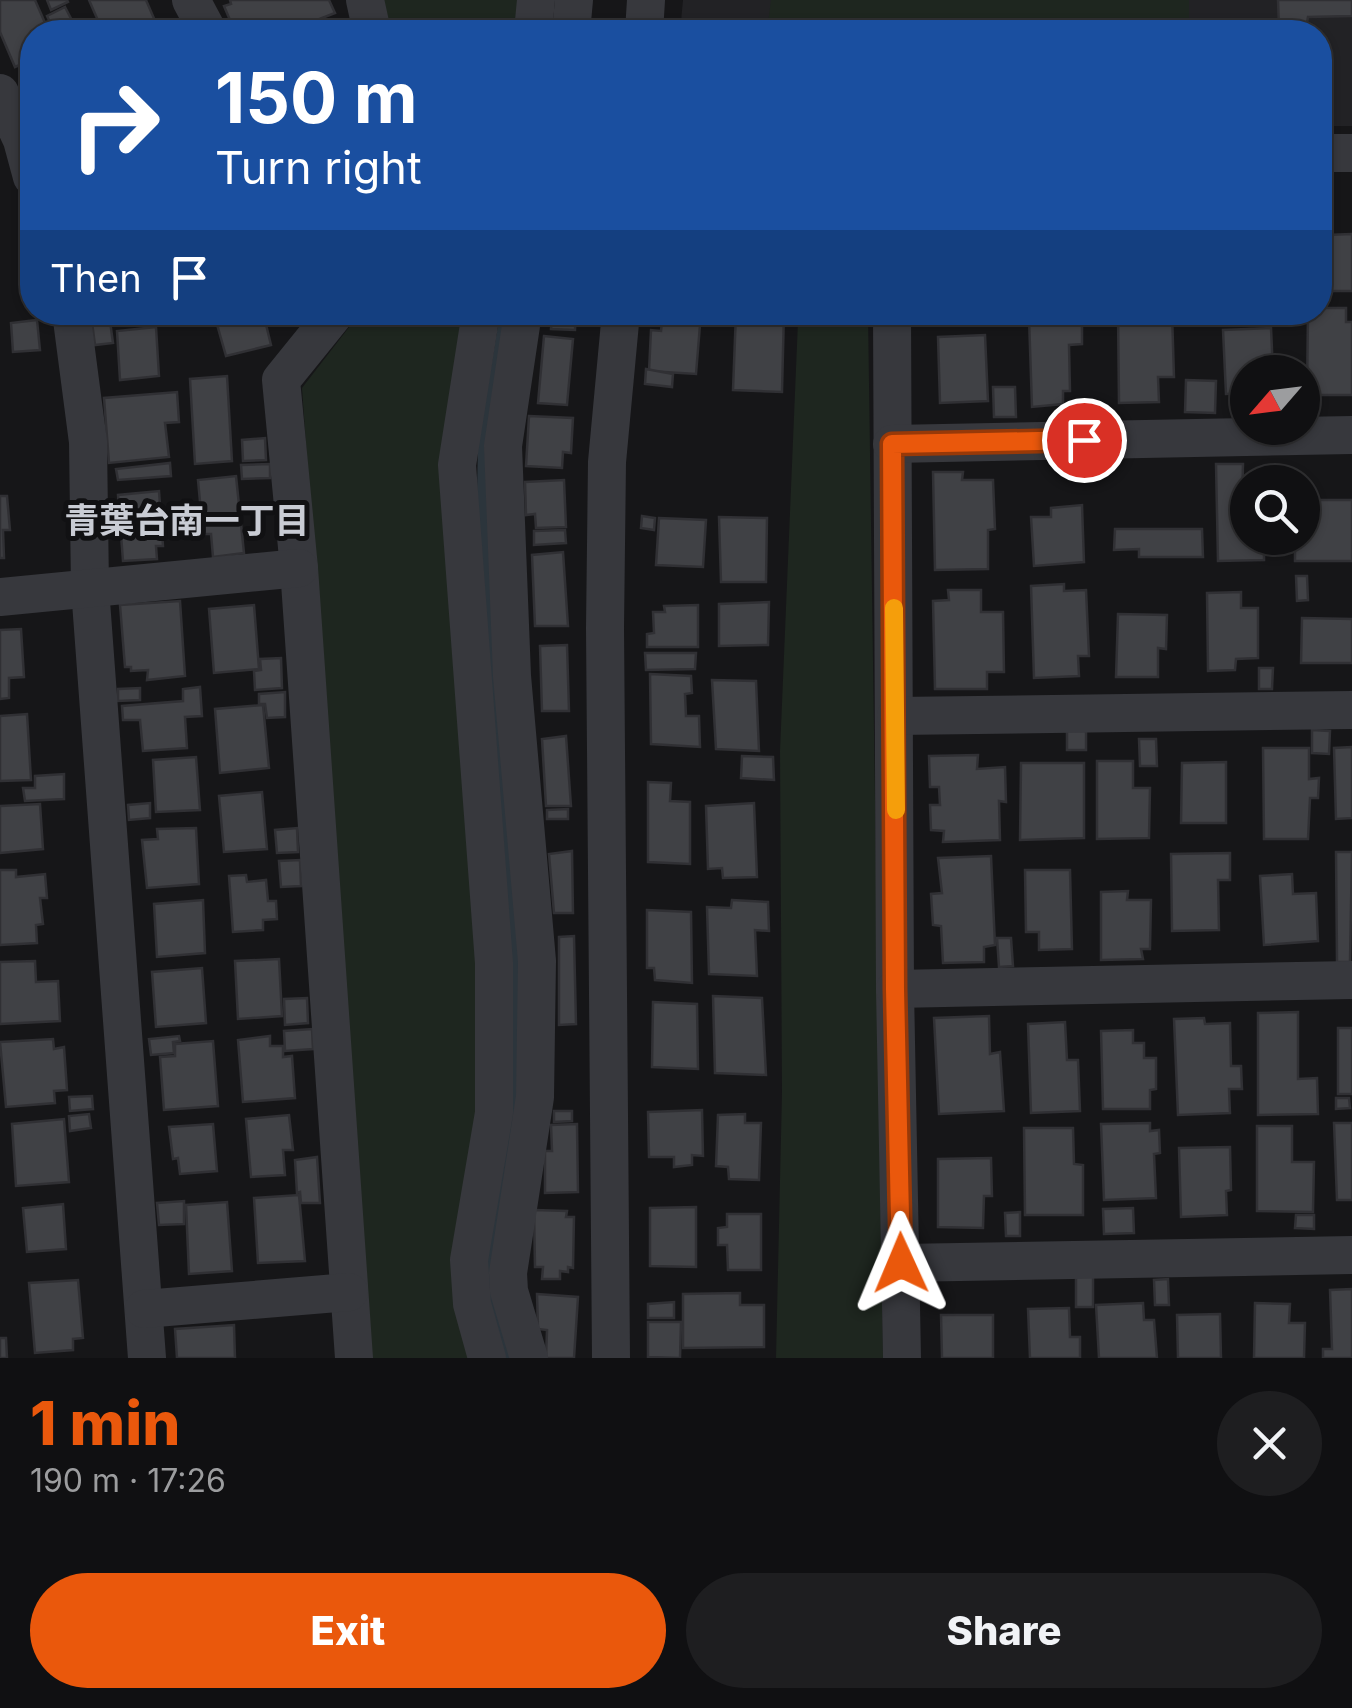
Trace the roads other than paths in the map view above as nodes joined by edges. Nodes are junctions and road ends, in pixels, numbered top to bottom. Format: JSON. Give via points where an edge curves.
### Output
{"nodes":[{"id":1,"x":0,"y":93,"type":"edge"},
{"id":2,"x":20,"y":136,"type":"edge"},
{"id":3,"x":72,"y":325,"type":"edge"},
{"id":4,"x":325,"y":325,"type":"edge"},
{"id":5,"x":479,"y":325,"type":"edge"},
{"id":6,"x":521,"y":325,"type":"edge"},
{"id":7,"x":621,"y":325,"type":"edge"},
{"id":8,"x":892,"y":325,"type":"edge"},
{"id":9,"x":1352,"y":435,"type":"edge"},
{"id":10,"x":892,"y":444,"type":"junction"},
{"id":11,"x":299,"y":568,"type":"junction"},
{"id":12,"x":90,"y":588,"type":"junction"},
{"id":13,"x":0,"y":597,"type":"edge"},
{"id":14,"x":1352,"y":710,"type":"edge"},
{"id":15,"x":896,"y":716,"type":"junction"},
{"id":16,"x":1352,"y":980,"type":"edge"},
{"id":17,"x":895,"y":989,"type":"junction"},
{"id":18,"x":1352,"y":1255,"type":"edge"},
{"id":19,"x":901,"y":1263,"type":"junction"},
{"id":20,"x":350,"y":1292,"type":"junction"},
{"id":21,"x":144,"y":1309,"type":"junction"},
{"id":22,"x":148,"y":1358,"type":"edge"},
{"id":23,"x":354,"y":1358,"type":"edge"},
{"id":24,"x":487,"y":1358,"type":"edge"},
{"id":25,"x":529,"y":1358,"type":"edge"},
{"id":26,"x":610,"y":1358,"type":"edge"},
{"id":27,"x":902,"y":1358,"type":"edge"}],
"edges":[{"from":1,"to":2,"type":"street"},
{"from":3,"to":12,"type":"street","via":[[88,442]]},
{"from":4,"to":11,"type":"street","via":[[281,380]]},
{"from":5,"to":24,"type":"street","via":[[457,465],[494,963],[494,1114],[469,1260]]},
{"from":6,"to":25,"type":"street","via":[[503,446],[512,676],[537,961],[535,1097],[508,1273]]},
{"from":7,"to":26,"type":"street","via":[[607,462],[605,628]]},
{"from":8,"to":10,"type":"street"},
{"from":9,"to":10,"type":"street"},
{"from":10,"to":15,"type":"street"},
{"from":11,"to":12,"type":"street"},
{"from":11,"to":20,"type":"street"},
{"from":12,"to":13,"type":"street"},
{"from":12,"to":21,"type":"street"},
{"from":14,"to":15,"type":"street"},
{"from":15,"to":17,"type":"street"},
{"from":16,"to":17,"type":"street"},
{"from":17,"to":19,"type":"street"},
{"from":18,"to":19,"type":"street"},
{"from":19,"to":27,"type":"street"},
{"from":20,"to":21,"type":"street"},
{"from":20,"to":23,"type":"street"},
{"from":21,"to":22,"type":"street"}]}
